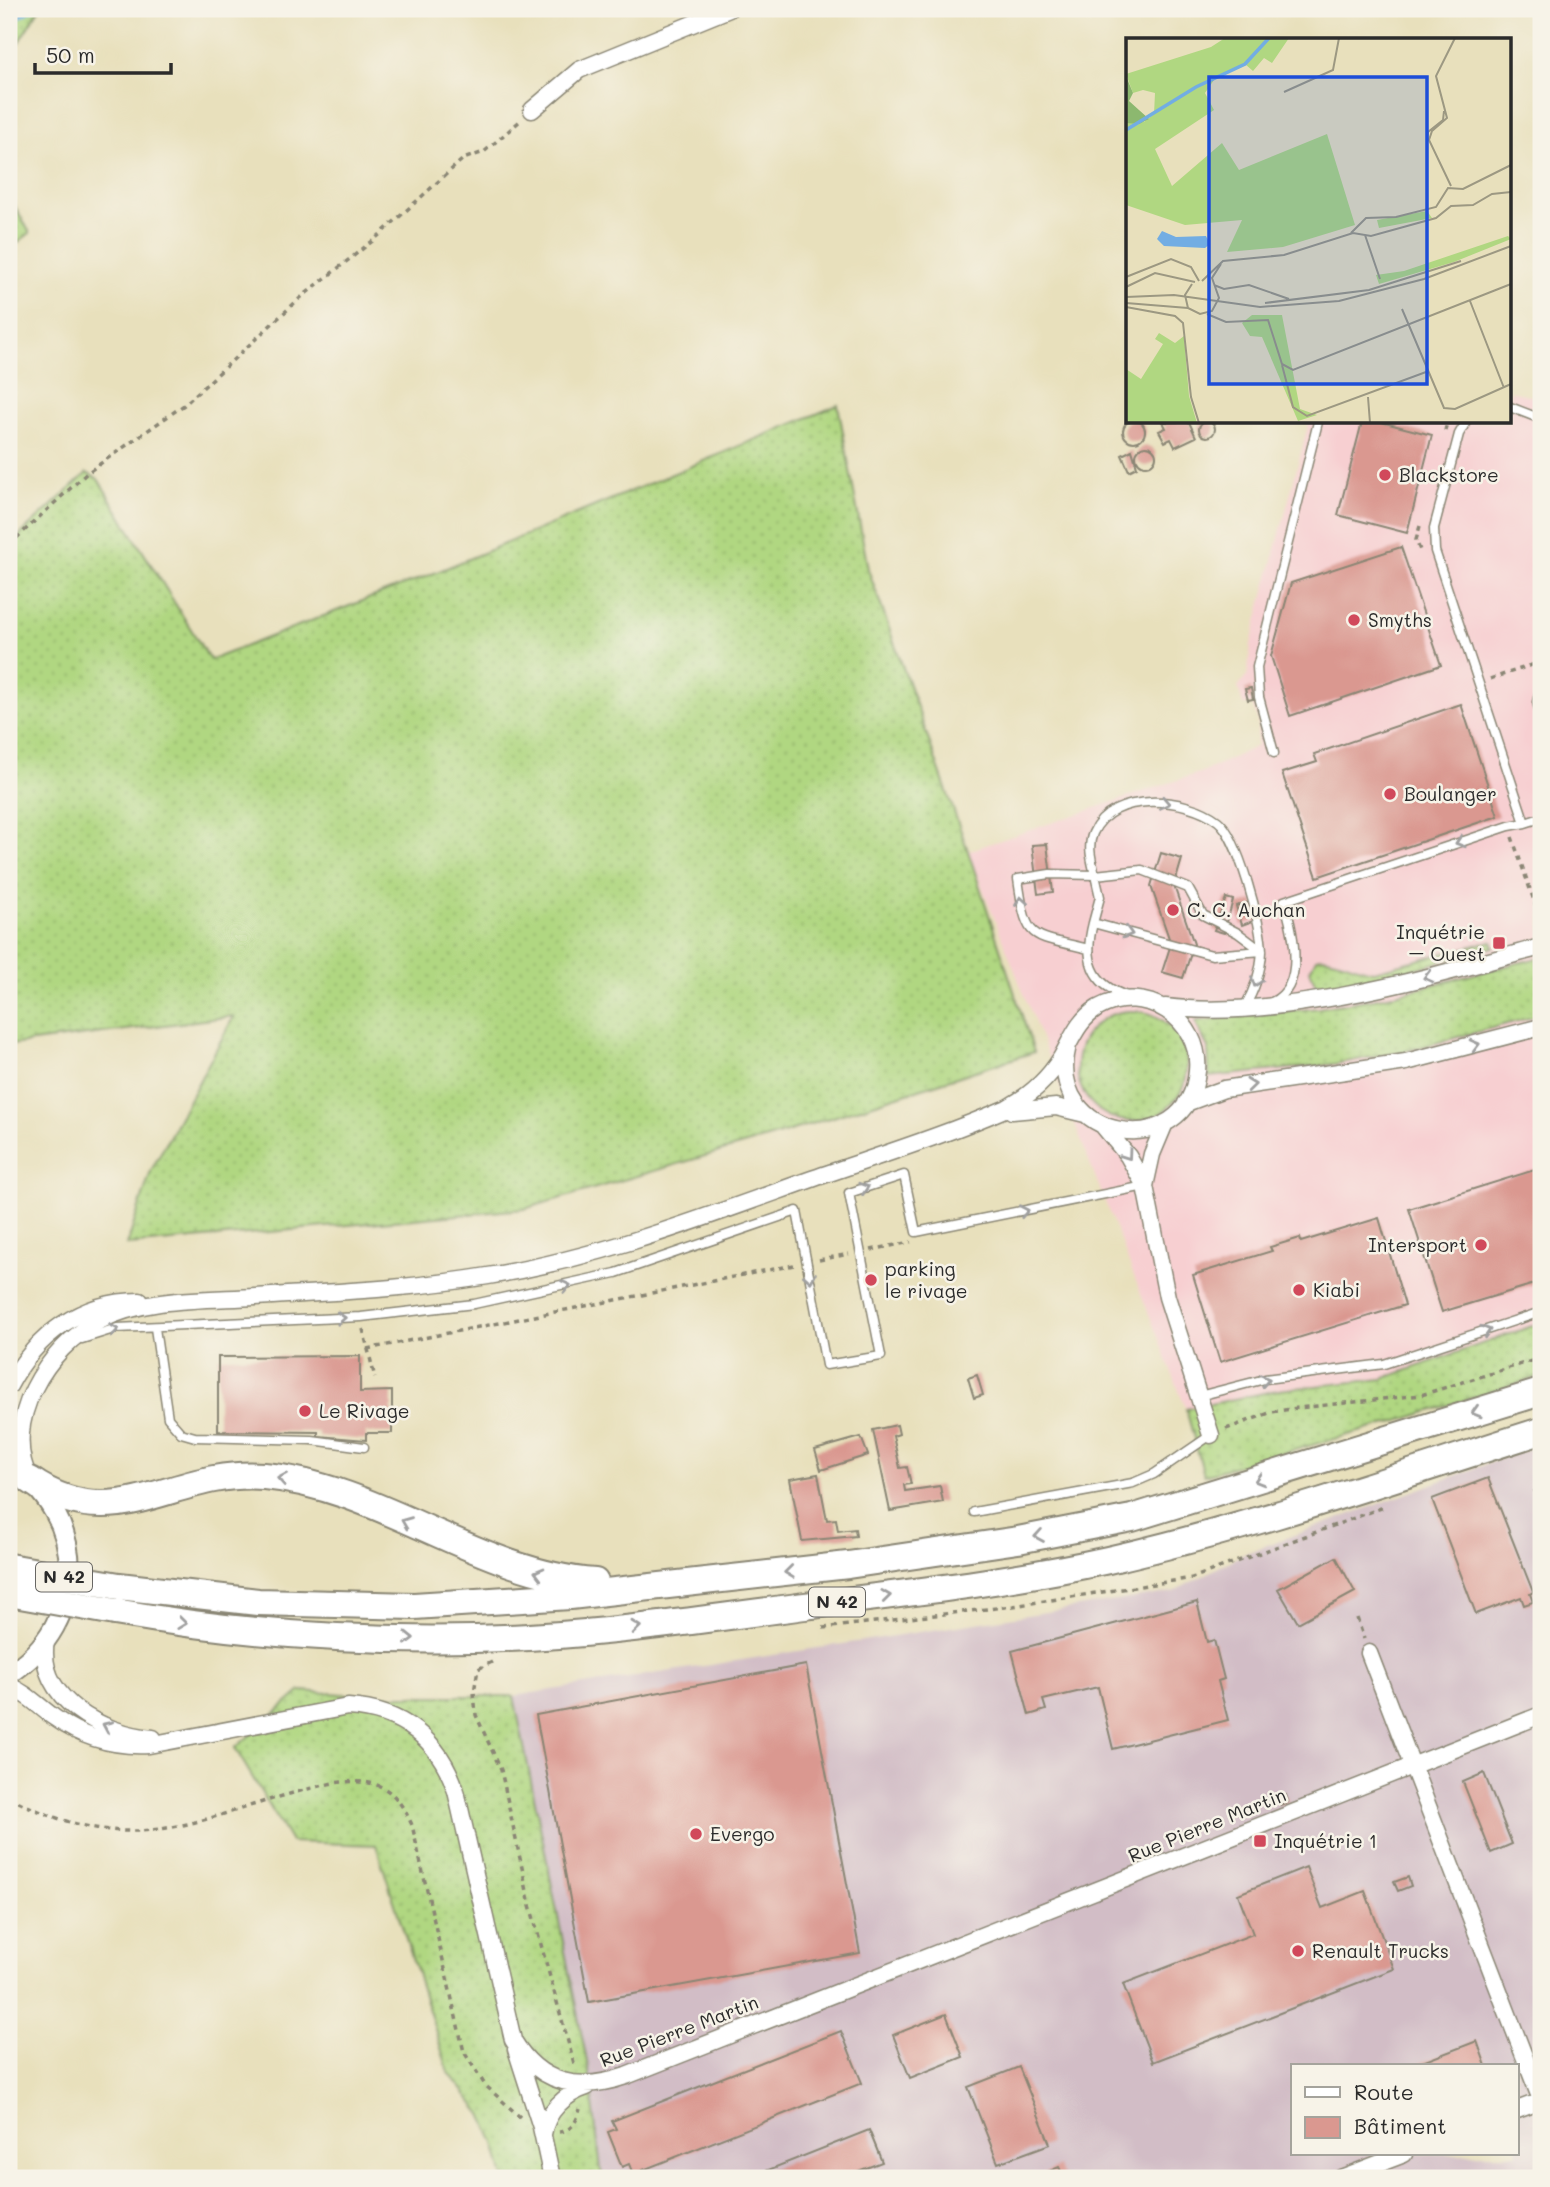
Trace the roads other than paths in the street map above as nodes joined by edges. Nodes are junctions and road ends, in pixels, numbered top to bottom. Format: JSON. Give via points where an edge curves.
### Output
{"nodes":[{"id":1,"x":730,"y":9,"type":"edge"},
{"id":2,"x":532,"y":110,"type":"road end"},
{"id":3,"x":1512,"y":408,"type":"edge"},
{"id":4,"x":1541,"y":419,"type":"edge"},
{"id":5,"x":1318,"y":424,"type":"edge"},
{"id":6,"x":1464,"y":424,"type":"edge"},
{"id":7,"x":1541,"y":686,"type":"edge"},
{"id":8,"x":1541,"y":717,"type":"edge"},
{"id":9,"x":1274,"y":753,"type":"dead end"},
{"id":10,"x":1541,"y":818,"type":"edge"},
{"id":11,"x":1525,"y":823,"type":"junction"},
{"id":12,"x":1096,"y":875,"type":"junction"},
{"id":13,"x":1093,"y":923,"type":"junction"},
{"id":14,"x":1541,"y":947,"type":"edge"},
{"id":15,"x":1088,"y":949,"type":"junction"},
{"id":16,"x":1262,"y":951,"type":"junction"},
{"id":17,"x":1139,"y":1000,"type":"junction"},
{"id":18,"x":1265,"y":1005,"type":"junction"},
{"id":19,"x":1162,"y":1007,"type":"junction"},
{"id":20,"x":1244,"y":1008,"type":"junction"},
{"id":21,"x":1541,"y":1027,"type":"edge"},
{"id":22,"x":1068,"y":1045,"type":"junction"},
{"id":23,"x":1186,"y":1103,"type":"junction"},
{"id":24,"x":1085,"y":1114,"type":"junction"},
{"id":25,"x":990,"y":1116,"type":"junction"},
{"id":26,"x":1165,"y":1123,"type":"junction"},
{"id":27,"x":1103,"y":1126,"type":"junction"},
{"id":28,"x":1145,"y":1186,"type":"junction"},
{"id":29,"x":167,"y":1303,"type":"junction"},
{"id":30,"x":1541,"y":1312,"type":"edge"},
{"id":31,"x":155,"y":1328,"type":"junction"},
{"id":32,"x":52,"y":1356,"type":"junction"},
{"id":33,"x":9,"y":1386,"type":"edge"},
{"id":34,"x":1541,"y":1392,"type":"edge"},
{"id":35,"x":1199,"y":1396,"type":"junction"},
{"id":36,"x":1541,"y":1431,"type":"edge"},
{"id":37,"x":1211,"y":1435,"type":"joint"},
{"id":38,"x":364,"y":1447,"type":"dead end"},
{"id":39,"x":19,"y":1473,"type":"edge"},
{"id":40,"x":974,"y":1512,"type":"dead end"},
{"id":41,"x":9,"y":1567,"type":"edge"},
{"id":42,"x":704,"y":1583,"type":"junction"},
{"id":43,"x":9,"y":1593,"type":"edge"},
{"id":44,"x":46,"y":1641,"type":"junction"},
{"id":45,"x":1368,"y":1653,"type":"road end"},
{"id":46,"x":9,"y":1674,"type":"edge"},
{"id":47,"x":9,"y":1686,"type":"edge"},
{"id":48,"x":1541,"y":1715,"type":"edge"},
{"id":49,"x":173,"y":1740,"type":"junction"},
{"id":50,"x":1412,"y":1766,"type":"junction"},
{"id":51,"x":513,"y":2040,"type":"junction"},
{"id":52,"x":584,"y":2086,"type":"junction"},
{"id":53,"x":1541,"y":2100,"type":"edge"},
{"id":54,"x":1518,"y":2110,"type":"edge"},
{"id":55,"x":543,"y":2130,"type":"junction"},
{"id":56,"x":1400,"y":2156,"type":"edge"},
{"id":57,"x":552,"y":2178,"type":"edge"},
{"id":58,"x":1341,"y":2178,"type":"edge"}],
"edges":[{"from":1,"to":2,"type":"street","via":[[579,70]]},
{"from":3,"to":4,"type":"lane"},
{"from":5,"to":9,"type":"lane","via":[[1257,667],[1259,697]]},
{"from":6,"to":11,"type":"lane","via":[[1433,539]]},
{"from":7,"to":8,"type":"lane","via":[[1537,702]]},
{"from":10,"to":11,"type":"lane"},
{"from":11,"to":18,"type":"lane","one_way":true,"via":[[1284,901],[1293,936],[1293,969],[1283,995]]},
{"from":12,"to":13,"type":"lane","via":[[1100,897]]},
{"from":15,"to":12,"type":"lane","one_way":true,"via":[[1034,933],[1025,923],[1018,879]]},
{"from":12,"to":16,"type":"lane","via":[[1142,870],[1188,888],[1203,915]]},
{"from":12,"to":16,"type":"lane","one_way":true,"via":[[1090,854],[1092,834],[1119,810],[1153,800],[1213,817],[1232,838]]},
{"from":13,"to":15,"type":"lane"},
{"from":13,"to":16,"type":"lane","one_way":true,"via":[[1212,955]]},
{"from":14,"to":18,"type":"street","one_way":true,"via":[[1392,985]]},
{"from":15,"to":17,"type":"lane","via":[[1090,966],[1100,982]]},
{"from":16,"to":20,"type":"lane","one_way":true,"via":[[1256,984]]},
{"from":17,"to":19,"type":"street"},
{"from":17,"to":22,"type":"street","via":[[1112,1002],[1095,1010]]},
{"from":18,"to":20,"type":"street"},
{"from":19,"to":20,"type":"street"},
{"from":19,"to":23,"type":"street","via":[[1182,1023],[1195,1045],[1196,1079]]},
{"from":23,"to":21,"type":"street","one_way":true,"via":[[1224,1088],[1406,1062]]},
{"from":22,"to":24,"type":"street","via":[[1066,1077]]},
{"from":22,"to":25,"type":"street","via":[[1039,1087]]},
{"from":23,"to":26,"type":"street"},
{"from":24,"to":25,"type":"street","via":[[1038,1107]]},
{"from":24,"to":27,"type":"street"},
{"from":25,"to":29,"type":"street","via":[[657,1234],[534,1268],[417,1286]]},
{"from":26,"to":27,"type":"street","via":[[1135,1132]]},
{"from":26,"to":28,"type":"street"},
{"from":27,"to":28,"type":"street","one_way":true},
{"from":31,"to":28,"type":"lane","one_way":true,"via":[[361,1317],[474,1304],[565,1287],[660,1260],[797,1211],[826,1365],[881,1356],[849,1193],[904,1175],[916,1232]]},
{"from":28,"to":35,"type":"street","via":[[1162,1276]]},
{"from":29,"to":32,"type":"street","via":[[99,1321]]},
{"from":29,"to":33,"type":"street","via":[[110,1302],[75,1316],[29,1353]]},
{"from":35,"to":30,"type":"lane","one_way":true,"via":[[1265,1379],[1384,1364]]},
{"from":32,"to":31,"type":"lane","one_way":true,"via":[[106,1330]]},
{"from":31,"to":38,"type":"lane","via":[[168,1418],[181,1433]]},
{"from":32,"to":39,"type":"street","via":[[32,1391],[20,1430]]},
{"from":34,"to":42,"type":"highway","number":"N 42","one_way":true,"via":[[1132,1518],[943,1551]]},
{"from":35,"to":37,"type":"street"},
{"from":43,"to":36,"type":"highway","number":"N 42","one_way":true,"bridge":true,"via":[[257,1632],[360,1638],[530,1637],[653,1626],[976,1583],[1107,1560]]},
{"from":37,"to":40,"type":"lane","via":[[1133,1483]]},
{"from":42,"to":39,"type":"highway","one_way":true,"via":[[607,1583],[534,1573],[328,1490],[283,1479],[223,1477],[129,1503],[101,1506],[61,1499]]},
{"from":39,"to":44,"type":"street","via":[[47,1499],[59,1521],[69,1558],[64,1607]]},
{"from":41,"to":42,"type":"highway","number":"N 42","bridge":true,"via":[[234,1600],[363,1606],[504,1601]]},
{"from":44,"to":46,"type":"street"},
{"from":49,"to":44,"type":"street","name":"Rue Pierre Martin","one_way":true,"via":[[122,1732],[78,1710],[47,1675]]},
{"from":45,"to":50,"type":"street"},
{"from":47,"to":49,"type":"street","name":"Rue Pierre Martin","via":[[98,1740],[134,1746]]},
{"from":48,"to":50,"type":"street","name":"Rue Pierre Martin"},
{"from":49,"to":51,"type":"street","name":"Rue Pierre Martin","via":[[348,1707],[380,1711],[415,1729],[441,1756],[456,1791]]},
{"from":50,"to":52,"type":"street","name":"Rue Pierre Martin","via":[[626,2076]]},
{"from":50,"to":53,"type":"street"},
{"from":51,"to":52,"type":"street","name":"Rue Pierre Martin","via":[[547,2077]]},
{"from":51,"to":55,"type":"street"},
{"from":52,"to":55,"type":"street","via":[[556,2106]]},
{"from":53,"to":54,"type":"street"},
{"from":55,"to":57,"type":"street"},
{"from":56,"to":58,"type":"street"}]}
